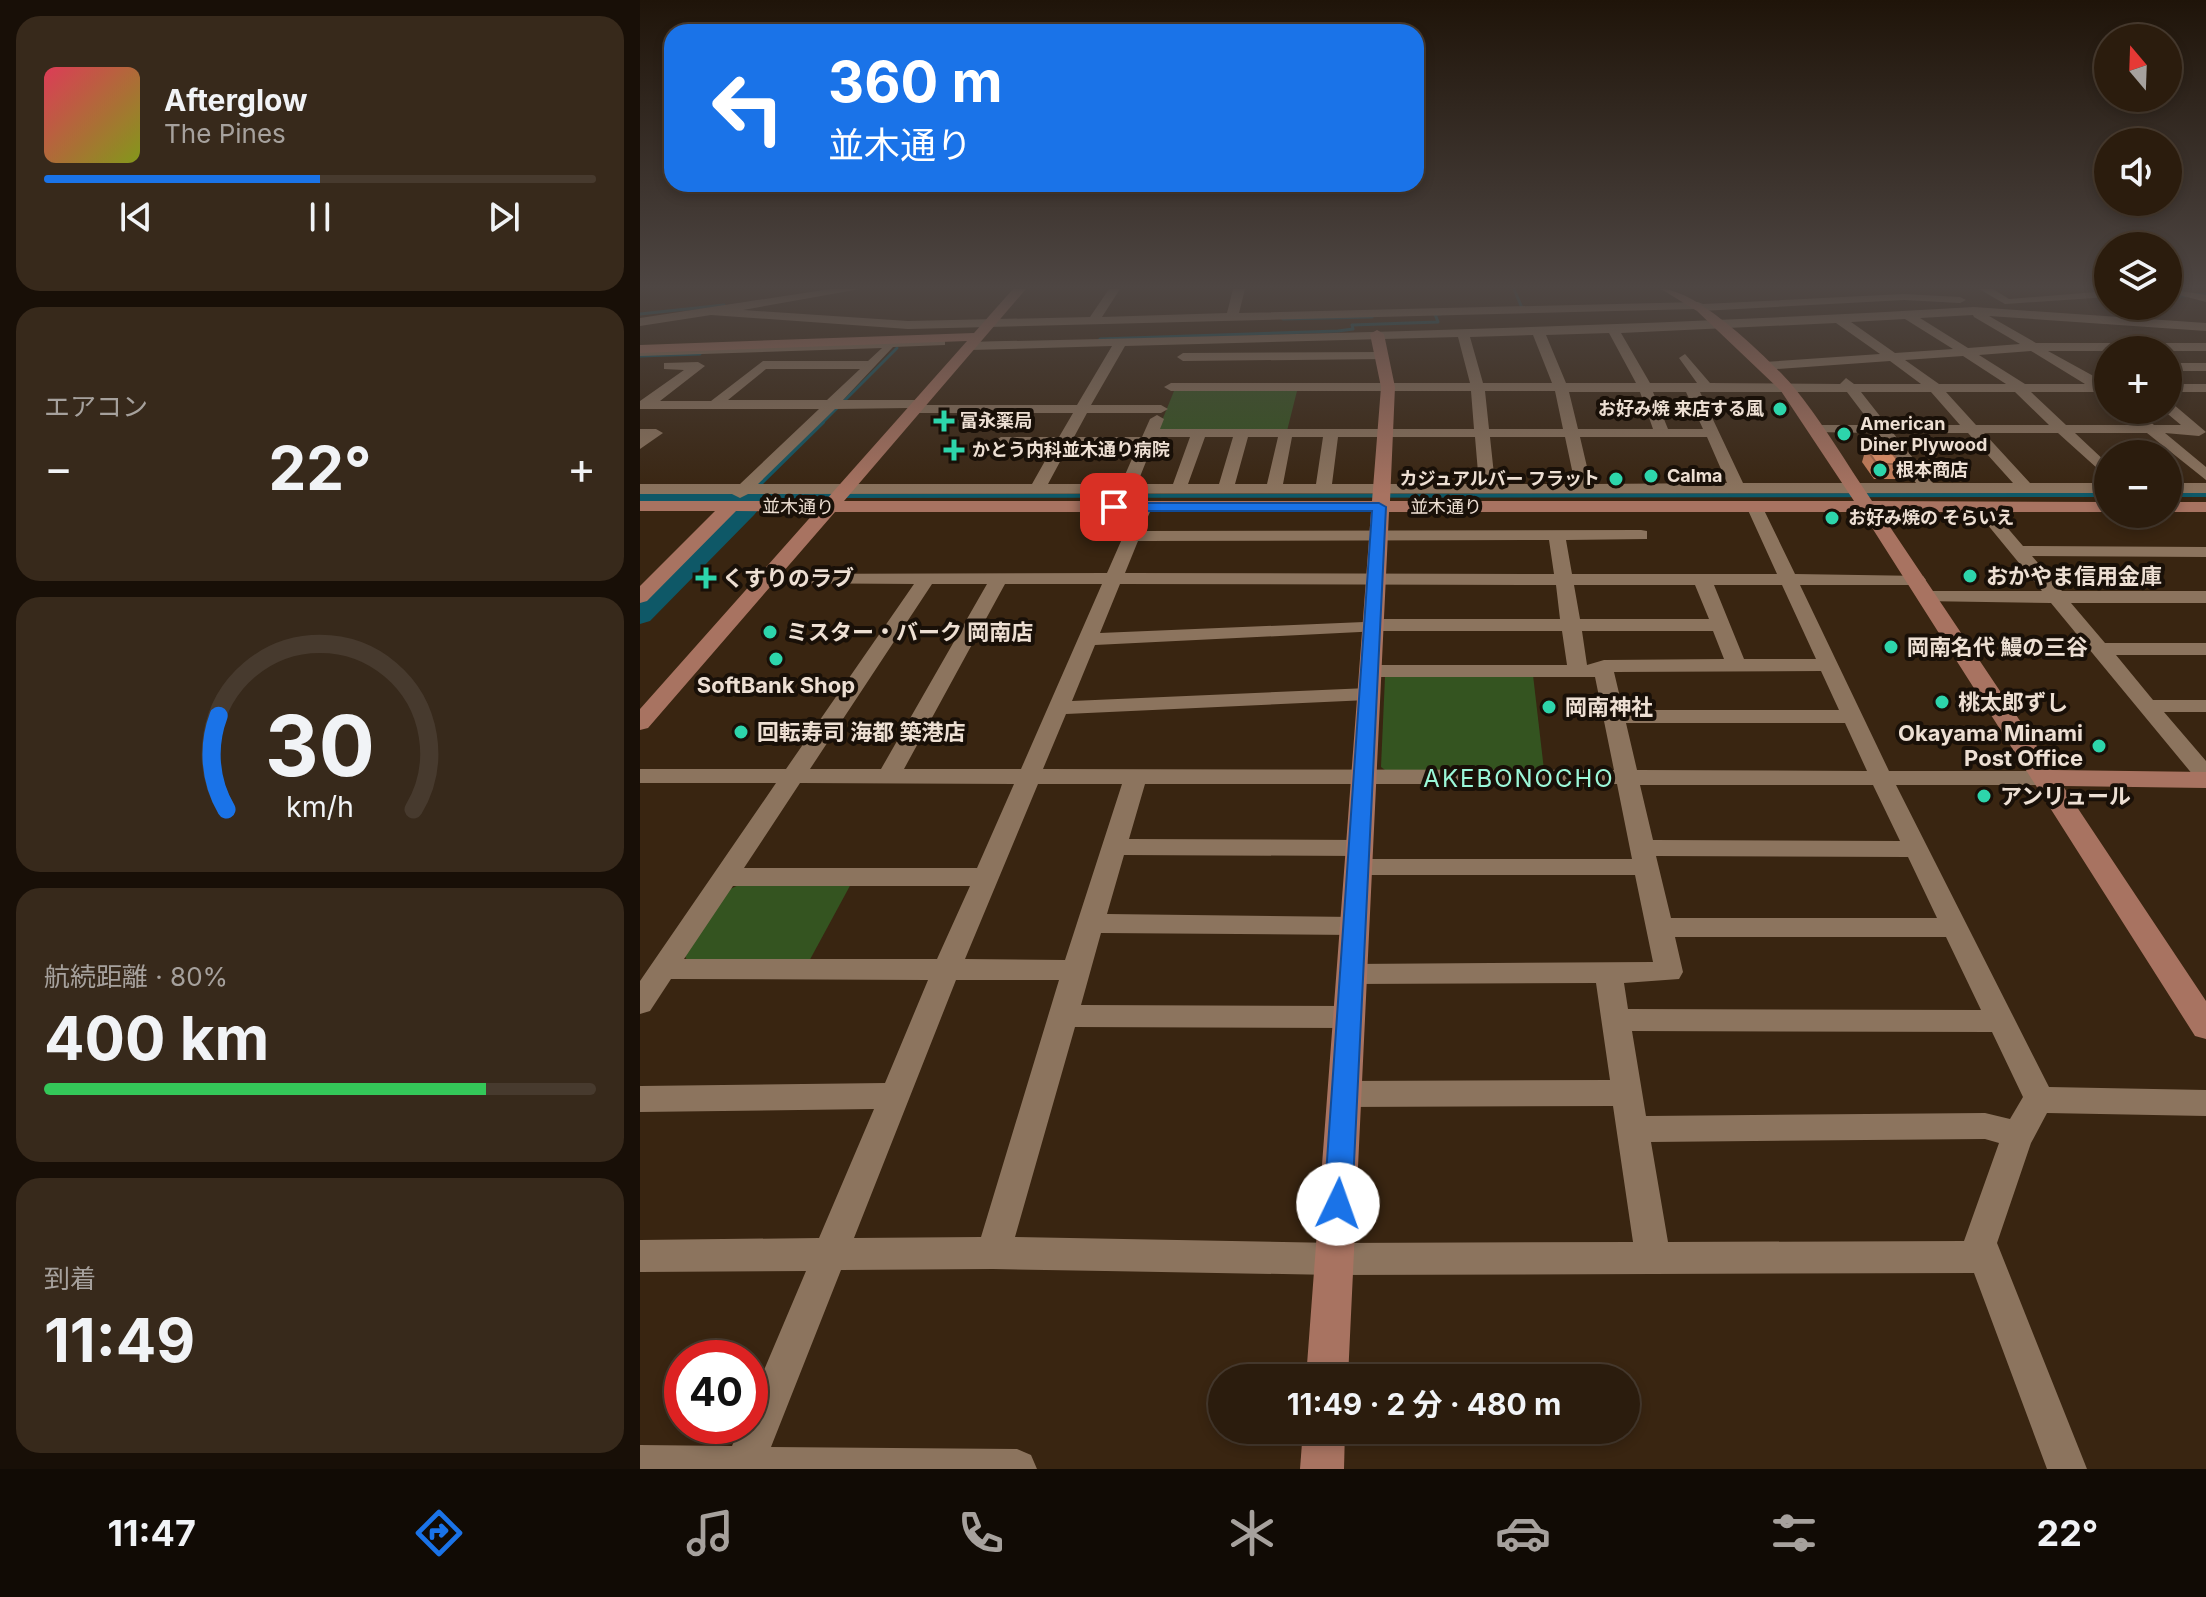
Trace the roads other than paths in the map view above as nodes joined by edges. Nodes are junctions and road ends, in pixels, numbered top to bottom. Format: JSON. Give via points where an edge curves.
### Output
{"nodes":[{"id":1,"x":1183,"y":357,"type":"edge"},
{"id":2,"x":1894,"y":357,"type":"edge"},
{"id":3,"x":879,"y":358,"type":"edge"},
{"id":4,"x":961,"y":358,"type":"edge"},
{"id":5,"x":1112,"y":358,"type":"edge"},
{"id":6,"x":1184,"y":358,"type":"edge"},
{"id":7,"x":1226,"y":358,"type":"edge"},
{"id":8,"x":1265,"y":358,"type":"edge"},
{"id":9,"x":1271,"y":358,"type":"edge"},
{"id":10,"x":1382,"y":358,"type":"edge"},
{"id":11,"x":1470,"y":358,"type":"edge"},
{"id":12,"x":1549,"y":358,"type":"edge"},
{"id":13,"x":1629,"y":358,"type":"edge"},
{"id":14,"x":1685,"y":358,"type":"dead end"},
{"id":15,"x":1755,"y":358,"type":"edge"},
{"id":16,"x":1886,"y":358,"type":"edge"},
{"id":17,"x":1974,"y":358,"type":"edge"},
{"id":18,"x":2054,"y":358,"type":"edge"},
{"id":19,"x":1819,"y":362,"type":"junction"},
{"id":20,"x":872,"y":365,"type":"junction"},
{"id":21,"x":640,"y":366,"type":"edge"},
{"id":22,"x":1764,"y":366,"type":"junction"},
{"id":23,"x":2182,"y":367,"type":"edge"},
{"id":24,"x":2206,"y":367,"type":"edge"},
{"id":25,"x":1221,"y":372,"type":"junction"},
{"id":26,"x":1385,"y":372,"type":"junction"},
{"id":27,"x":2094,"y":383,"type":"edge"},
{"id":28,"x":1171,"y":387,"type":"junction"},
{"id":29,"x":1645,"y":387,"type":"junction"},
{"id":30,"x":1699,"y":387,"type":"junction"},
{"id":31,"x":1478,"y":388,"type":"junction"},
{"id":32,"x":1561,"y":388,"type":"junction"},
{"id":33,"x":1786,"y":388,"type":"junction"},
{"id":34,"x":1853,"y":388,"type":"junction"},
{"id":35,"x":1936,"y":388,"type":"junction"},
{"id":36,"x":2020,"y":388,"type":"junction"},
{"id":37,"x":2182,"y":388,"type":"edge"},
{"id":38,"x":2206,"y":388,"type":"edge"},
{"id":39,"x":2094,"y":390,"type":"edge"},
{"id":40,"x":643,"y":405,"type":"edge"},
{"id":41,"x":714,"y":405,"type":"junction"},
{"id":42,"x":833,"y":406,"type":"junction"},
{"id":43,"x":918,"y":407,"type":"junction"},
{"id":44,"x":1082,"y":409,"type":"junction"},
{"id":45,"x":1161,"y":409,"type":"junction"},
{"id":46,"x":2182,"y":418,"type":"edge"},
{"id":47,"x":2144,"y":424,"type":"edge"},
{"id":48,"x":1816,"y":429,"type":"junction"},
{"id":49,"x":1883,"y":429,"type":"junction"},
{"id":50,"x":1972,"y":429,"type":"junction"},
{"id":51,"x":2061,"y":429,"type":"junction"},
{"id":52,"x":2150,"y":429,"type":"junction"},
{"id":53,"x":2203,"y":429,"type":"edge"},
{"id":54,"x":640,"y":433,"type":"edge"},
{"id":55,"x":1199,"y":433,"type":"junction"},
{"id":56,"x":1242,"y":433,"type":"junction"},
{"id":57,"x":1286,"y":433,"type":"junction"},
{"id":58,"x":1331,"y":433,"type":"junction"},
{"id":59,"x":1384,"y":433,"type":"junction"},
{"id":60,"x":1483,"y":433,"type":"junction"},
{"id":61,"x":1573,"y":433,"type":"junction"},
{"id":62,"x":1662,"y":433,"type":"junction"},
{"id":63,"x":1711,"y":433,"type":"junction"},
{"id":64,"x":1150,"y":437,"type":"junction"},
{"id":65,"x":1001,"y":441,"type":"dead end"},
{"id":66,"x":1064,"y":441,"type":"junction"},
{"id":67,"x":640,"y":445,"type":"edge"},
{"id":68,"x":2094,"y":460,"type":"edge"},
{"id":69,"x":2206,"y":475,"type":"edge"},
{"id":70,"x":1038,"y":487,"type":"junction"},
{"id":71,"x":1127,"y":488,"type":"junction"},
{"id":72,"x":1179,"y":488,"type":"junction"},
{"id":73,"x":1226,"y":488,"type":"junction"},
{"id":74,"x":1274,"y":488,"type":"junction"},
{"id":75,"x":1323,"y":488,"type":"junction"},
{"id":76,"x":1487,"y":488,"type":"junction"},
{"id":77,"x":1584,"y":488,"type":"junction"},
{"id":78,"x":1737,"y":488,"type":"junction"},
{"id":79,"x":1928,"y":488,"type":"junction"},
{"id":80,"x":2026,"y":488,"type":"junction"},
{"id":81,"x":2094,"y":488,"type":"edge"},
{"id":82,"x":2182,"y":488,"type":"edge"},
{"id":83,"x":2206,"y":488,"type":"edge"},
{"id":84,"x":640,"y":489,"type":"edge"},
{"id":85,"x":741,"y":496,"type":"junction"},
{"id":86,"x":1861,"y":496,"type":"junction"},
{"id":87,"x":839,"y":497,"type":"junction"},
{"id":88,"x":1379,"y":504,"type":"junction"},
{"id":89,"x":640,"y":506,"type":"edge"},
{"id":90,"x":1144,"y":507,"type":"junction"},
{"id":91,"x":1981,"y":507,"type":"junction"},
{"id":92,"x":2094,"y":507,"type":"edge"},
{"id":93,"x":2182,"y":507,"type":"edge"},
{"id":94,"x":2206,"y":507,"type":"edge"},
{"id":95,"x":1755,"y":508,"type":"junction"},
{"id":96,"x":1557,"y":535,"type":"junction"},
{"id":97,"x":1641,"y":535,"type":"dead end"},
{"id":98,"x":1131,"y":536,"type":"junction"},
{"id":99,"x":2020,"y":551,"type":"junction"},
{"id":100,"x":2206,"y":552,"type":"edge"},
{"id":101,"x":768,"y":578,"type":"junction"},
{"id":102,"x":927,"y":578,"type":"junction"},
{"id":103,"x":999,"y":579,"type":"junction"},
{"id":104,"x":1112,"y":579,"type":"junction"},
{"id":105,"x":1375,"y":579,"type":"junction"},
{"id":106,"x":1565,"y":579,"type":"junction"},
{"id":107,"x":1702,"y":579,"type":"junction"},
{"id":108,"x":1787,"y":579,"type":"junction"},
{"id":109,"x":1922,"y":589,"type":"junction"},
{"id":110,"x":640,"y":597,"type":"edge"},
{"id":111,"x":2058,"y":597,"type":"junction"},
{"id":112,"x":2206,"y":597,"type":"edge"},
{"id":113,"x":1572,"y":625,"type":"junction"},
{"id":114,"x":1720,"y":625,"type":"junction"},
{"id":115,"x":1372,"y":626,"type":"junction"},
{"id":116,"x":1087,"y":639,"type":"junction"},
{"id":117,"x":2100,"y":649,"type":"junction"},
{"id":118,"x":2206,"y":649,"type":"edge"},
{"id":119,"x":1829,"y":665,"type":"junction"},
{"id":120,"x":1737,"y":666,"type":"junction"},
{"id":121,"x":1578,"y":671,"type":"junction"},
{"id":122,"x":1604,"y":671,"type":"junction"},
{"id":123,"x":1369,"y":682,"type":"junction"},
{"id":124,"x":2148,"y":706,"type":"junction"},
{"id":125,"x":2206,"y":706,"type":"edge"},
{"id":126,"x":1058,"y":708,"type":"junction"},
{"id":127,"x":1612,"y":716,"type":"junction"},
{"id":128,"x":1853,"y":717,"type":"junction"},
{"id":129,"x":640,"y":723,"type":"edge"},
{"id":130,"x":640,"y":776,"type":"edge"},
{"id":131,"x":889,"y":776,"type":"junction"},
{"id":132,"x":1029,"y":776,"type":"junction"},
{"id":133,"x":1136,"y":776,"type":"junction"},
{"id":134,"x":1626,"y":776,"type":"junction"},
{"id":135,"x":791,"y":777,"type":"junction"},
{"id":136,"x":1363,"y":777,"type":"junction"},
{"id":137,"x":1881,"y":777,"type":"junction"},
{"id":138,"x":2045,"y":778,"type":"junction"},
{"id":139,"x":2206,"y":778,"type":"edge"},
{"id":140,"x":1114,"y":847,"type":"junction"},
{"id":141,"x":1917,"y":849,"type":"junction"},
{"id":142,"x":1358,"y":857,"type":"junction"},
{"id":143,"x":1644,"y":858,"type":"junction"},
{"id":144,"x":724,"y":877,"type":"junction"},
{"id":145,"x":986,"y":877,"type":"junction"},
{"id":146,"x":1090,"y":923,"type":"junction"},
{"id":147,"x":1354,"y":926,"type":"junction"},
{"id":148,"x":1955,"y":927,"type":"junction"},
{"id":149,"x":1660,"y":928,"type":"junction"},
{"id":150,"x":663,"y":969,"type":"junction"},
{"id":151,"x":1076,"y":970,"type":"junction"},
{"id":152,"x":946,"y":971,"type":"junction"},
{"id":153,"x":1608,"y":973,"type":"junction"},
{"id":154,"x":1351,"y":974,"type":"junction"},
{"id":155,"x":640,"y":1003,"type":"edge"},
{"id":156,"x":1064,"y":1016,"type":"junction"},
{"id":157,"x":1349,"y":1017,"type":"junction"},
{"id":158,"x":1615,"y":1020,"type":"junction"},
{"id":159,"x":2002,"y":1021,"type":"junction"},
{"id":160,"x":2206,"y":1027,"type":"edge"},
{"id":161,"x":1627,"y":1093,"type":"junction"},
{"id":162,"x":1344,"y":1094,"type":"junction"},
{"id":163,"x":896,"y":1096,"type":"junction"},
{"id":164,"x":640,"y":1099,"type":"edge"},
{"id":165,"x":2040,"y":1100,"type":"junction"},
{"id":166,"x":2206,"y":1103,"type":"edge"},
{"id":167,"x":1633,"y":1129,"type":"junction"},
{"id":168,"x":2018,"y":1135,"type":"junction"},
{"id":169,"x":993,"y":1253,"type":"junction"},
{"id":170,"x":640,"y":1256,"type":"edge"},
{"id":171,"x":831,"y":1256,"type":"junction"},
{"id":172,"x":1985,"y":1257,"type":"junction"},
{"id":173,"x":1653,"y":1258,"type":"junction"},
{"id":174,"x":1334,"y":1259,"type":"junction"},
{"id":175,"x":1328,"y":1364,"type":"edge"},
{"id":176,"x":1323,"y":1444,"type":"edge"},
{"id":177,"x":640,"y":1465,"type":"edge"},
{"id":178,"x":742,"y":1467,"type":"edge"},
{"id":179,"x":1017,"y":1469,"type":"edge"},
{"id":180,"x":1322,"y":1469,"type":"edge"},
{"id":181,"x":2067,"y":1469,"type":"edge"}],
"edges":[{"from":1,"to":28,"type":"street"},
{"from":2,"to":35,"type":"street"},
{"from":3,"to":20,"type":"street"},
{"from":4,"to":43,"type":"street"},
{"from":5,"to":44,"type":"street"},
{"from":6,"to":25,"type":"street"},
{"from":7,"to":25,"type":"street"},
{"from":8,"to":25,"type":"street"},
{"from":9,"to":26,"type":"street"},
{"from":10,"to":26,"type":"street"},
{"from":11,"to":31,"type":"street"},
{"from":12,"to":32,"type":"street"},
{"from":13,"to":29,"type":"street"},
{"from":14,"to":30,"type":"street"},
{"from":15,"to":22,"type":"street"},
{"from":16,"to":19,"type":"street"},
{"from":17,"to":36,"type":"street"},
{"from":18,"to":27,"type":"street"},
{"from":19,"to":22,"type":"street"},
{"from":19,"to":34,"type":"street"},
{"from":20,"to":41,"type":"street","via":[[763,365]]},
{"from":20,"to":42,"type":"street"},
{"from":21,"to":40,"type":"street","via":[[698,366]]},
{"from":22,"to":33,"type":"street"},
{"from":23,"to":24,"type":"street"},
{"from":25,"to":26,"type":"street"},
{"from":25,"to":26,"type":"street","via":[[1288,382]]},
{"from":25,"to":28,"type":"street"},
{"from":26,"to":31,"type":"street"},
{"from":26,"to":59,"type":"street"},
{"from":28,"to":45,"type":"street"},
{"from":29,"to":30,"type":"street"},
{"from":29,"to":32,"type":"street"},
{"from":29,"to":62,"type":"street"},
{"from":30,"to":33,"type":"street"},
{"from":30,"to":63,"type":"street"},
{"from":31,"to":32,"type":"street"},
{"from":31,"to":60,"type":"street"},
{"from":32,"to":61,"type":"street"},
{"from":33,"to":34,"type":"street"},
{"from":33,"to":48,"type":"street"},
{"from":34,"to":35,"type":"street"},
{"from":34,"to":49,"type":"street"},
{"from":35,"to":36,"type":"street"},
{"from":35,"to":50,"type":"street"},
{"from":36,"to":39,"type":"street"},
{"from":36,"to":51,"type":"street"},
{"from":37,"to":38,"type":"street"},
{"from":40,"to":41,"type":"street"},
{"from":41,"to":42,"type":"street"},
{"from":42,"to":43,"type":"street"},
{"from":42,"to":85,"type":"street"},
{"from":43,"to":44,"type":"street"},
{"from":43,"to":87,"type":"street"},
{"from":44,"to":45,"type":"street"},
{"from":44,"to":66,"type":"street"},
{"from":45,"to":64,"type":"street"},
{"from":46,"to":53,"type":"street"},
{"from":47,"to":52,"type":"street"},
{"from":48,"to":49,"type":"street"},
{"from":48,"to":86,"type":"street"},
{"from":49,"to":50,"type":"street"},
{"from":49,"to":79,"type":"street"},
{"from":50,"to":51,"type":"street"},
{"from":50,"to":80,"type":"street"},
{"from":51,"to":52,"type":"street"},
{"from":51,"to":68,"type":"street"},
{"from":52,"to":53,"type":"street"},
{"from":52,"to":69,"type":"street"},
{"from":54,"to":67,"type":"street","via":[[656,433]]},
{"from":55,"to":56,"type":"street"},
{"from":55,"to":64,"type":"street"},
{"from":55,"to":72,"type":"street"},
{"from":56,"to":57,"type":"street"},
{"from":56,"to":73,"type":"street"},
{"from":57,"to":58,"type":"street"},
{"from":57,"to":74,"type":"street"},
{"from":58,"to":59,"type":"street"},
{"from":58,"to":75,"type":"street"},
{"from":59,"to":60,"type":"street"},
{"from":59,"to":88,"type":"street"},
{"from":60,"to":61,"type":"street"},
{"from":60,"to":76,"type":"street"},
{"from":61,"to":62,"type":"street"},
{"from":61,"to":77,"type":"street"},
{"from":62,"to":63,"type":"street"},
{"from":63,"to":78,"type":"street"},
{"from":64,"to":66,"type":"street"},
{"from":64,"to":71,"type":"street"},
{"from":65,"to":66,"type":"street"},
{"from":66,"to":70,"type":"street"},
{"from":70,"to":71,"type":"street"},
{"from":70,"to":87,"type":"street"},
{"from":71,"to":72,"type":"street"},
{"from":72,"to":73,"type":"street"},
{"from":73,"to":74,"type":"street"},
{"from":74,"to":75,"type":"street"},
{"from":75,"to":88,"type":"street"},
{"from":76,"to":77,"type":"street"},
{"from":76,"to":88,"type":"street"},
{"from":77,"to":78,"type":"street"},
{"from":78,"to":86,"type":"street"},
{"from":79,"to":80,"type":"street"},
{"from":79,"to":86,"type":"street"},
{"from":80,"to":81,"type":"street"},
{"from":82,"to":83,"type":"street"},
{"from":84,"to":85,"type":"street"},
{"from":85,"to":87,"type":"street","name":"並木通り"},
{"from":85,"to":87,"type":"street"},
{"from":85,"to":89,"type":"street","name":"並木通り"},
{"from":85,"to":110,"type":"street"},
{"from":86,"to":91,"type":"street","name":"並木通り"},
{"from":86,"to":95,"type":"street","name":"並木通り"},
{"from":86,"to":109,"type":"street"},
{"from":87,"to":90,"type":"street","name":"並木通り"},
{"from":87,"to":101,"type":"street"},
{"from":88,"to":90,"type":"street","name":"並木通り"},
{"from":88,"to":95,"type":"street","name":"並木通り"},
{"from":88,"to":96,"type":"street"},
{"from":88,"to":98,"type":"street"},
{"from":88,"to":105,"type":"street"},
{"from":90,"to":98,"type":"street"},
{"from":91,"to":92,"type":"street","name":"並木通り"},
{"from":91,"to":99,"type":"street"},
{"from":93,"to":94,"type":"street"},
{"from":95,"to":108,"type":"street"},
{"from":96,"to":97,"type":"street"},
{"from":96,"to":106,"type":"street"},
{"from":98,"to":104,"type":"street"},
{"from":99,"to":100,"type":"street"},
{"from":99,"to":111,"type":"street"},
{"from":101,"to":102,"type":"street"},
{"from":101,"to":129,"type":"street"},
{"from":102,"to":103,"type":"street"},
{"from":102,"to":135,"type":"street"},
{"from":103,"to":104,"type":"street"},
{"from":103,"to":131,"type":"street"},
{"from":104,"to":105,"type":"street"},
{"from":104,"to":116,"type":"street"},
{"from":105,"to":106,"type":"street"},
{"from":105,"to":115,"type":"street"},
{"from":106,"to":107,"type":"street"},
{"from":106,"to":113,"type":"street"},
{"from":107,"to":108,"type":"street"},
{"from":107,"to":114,"type":"street"},
{"from":108,"to":109,"type":"street"},
{"from":108,"to":119,"type":"street"},
{"from":109,"to":111,"type":"street"},
{"from":109,"to":138,"type":"street"},
{"from":111,"to":112,"type":"street"},
{"from":111,"to":117,"type":"street"},
{"from":113,"to":114,"type":"street"},
{"from":113,"to":115,"type":"street"},
{"from":113,"to":121,"type":"street"},
{"from":114,"to":120,"type":"street"},
{"from":115,"to":116,"type":"street"},
{"from":115,"to":123,"type":"street"},
{"from":116,"to":126,"type":"street"},
{"from":117,"to":118,"type":"street"},
{"from":117,"to":124,"type":"street"},
{"from":119,"to":120,"type":"street"},
{"from":119,"to":128,"type":"street"},
{"from":120,"to":122,"type":"street","via":[[1604,666]]},
{"from":121,"to":122,"type":"street"},
{"from":121,"to":123,"type":"street"},
{"from":122,"to":127,"type":"street"},
{"from":123,"to":126,"type":"street"},
{"from":123,"to":136,"type":"street"},
{"from":124,"to":125,"type":"street"},
{"from":124,"to":139,"type":"street"},
{"from":126,"to":132,"type":"street"},
{"from":127,"to":128,"type":"street"},
{"from":127,"to":134,"type":"street"},
{"from":128,"to":137,"type":"street"},
{"from":130,"to":135,"type":"street"},
{"from":131,"to":132,"type":"street"},
{"from":131,"to":135,"type":"street"},
{"from":132,"to":133,"type":"street"},
{"from":132,"to":145,"type":"street"},
{"from":133,"to":136,"type":"street"},
{"from":133,"to":140,"type":"street"},
{"from":134,"to":136,"type":"street"},
{"from":134,"to":137,"type":"street"},
{"from":134,"to":143,"type":"street"},
{"from":135,"to":144,"type":"street"},
{"from":136,"to":142,"type":"street"},
{"from":137,"to":138,"type":"street"},
{"from":137,"to":141,"type":"street"},
{"from":138,"to":139,"type":"street"},
{"from":138,"to":160,"type":"street"},
{"from":140,"to":142,"type":"street"},
{"from":140,"to":146,"type":"street"},
{"from":141,"to":143,"type":"street"},
{"from":141,"to":148,"type":"street"},
{"from":142,"to":143,"type":"street"},
{"from":142,"to":147,"type":"street"},
{"from":143,"to":149,"type":"street"},
{"from":144,"to":145,"type":"street"},
{"from":144,"to":150,"type":"street"},
{"from":145,"to":152,"type":"street"},
{"from":146,"to":147,"type":"street"},
{"from":146,"to":151,"type":"street"},
{"from":147,"to":154,"type":"street"},
{"from":148,"to":149,"type":"street"},
{"from":148,"to":159,"type":"street"},
{"from":149,"to":153,"type":"street","via":[[1669,972]]},
{"from":150,"to":152,"type":"street"},
{"from":150,"to":155,"type":"street"},
{"from":151,"to":152,"type":"street"},
{"from":151,"to":156,"type":"street"},
{"from":152,"to":163,"type":"street"},
{"from":153,"to":154,"type":"street"},
{"from":153,"to":158,"type":"street"},
{"from":154,"to":157,"type":"street"},
{"from":156,"to":157,"type":"street"},
{"from":156,"to":169,"type":"street"},
{"from":157,"to":162,"type":"street"},
{"from":158,"to":159,"type":"street"},
{"from":158,"to":161,"type":"street"},
{"from":159,"to":165,"type":"street"},
{"from":161,"to":162,"type":"street"},
{"from":161,"to":167,"type":"street"},
{"from":162,"to":174,"type":"street"},
{"from":163,"to":164,"type":"street"},
{"from":163,"to":171,"type":"street"},
{"from":165,"to":166,"type":"street"},
{"from":165,"to":168,"type":"street","via":[[2031,1105]]},
{"from":167,"to":168,"type":"street","via":[[1985,1126]]},
{"from":167,"to":173,"type":"street"},
{"from":168,"to":172,"type":"street","via":[[1980,1243]]},
{"from":169,"to":171,"type":"street"},
{"from":169,"to":174,"type":"street"},
{"from":170,"to":171,"type":"street"},
{"from":171,"to":178,"type":"street"},
{"from":172,"to":173,"type":"street"},
{"from":172,"to":181,"type":"street"},
{"from":173,"to":174,"type":"street"},
{"from":174,"to":175,"type":"street"},
{"from":176,"to":180,"type":"street"},
{"from":177,"to":178,"type":"street"},
{"from":178,"to":179,"type":"street"}]}
